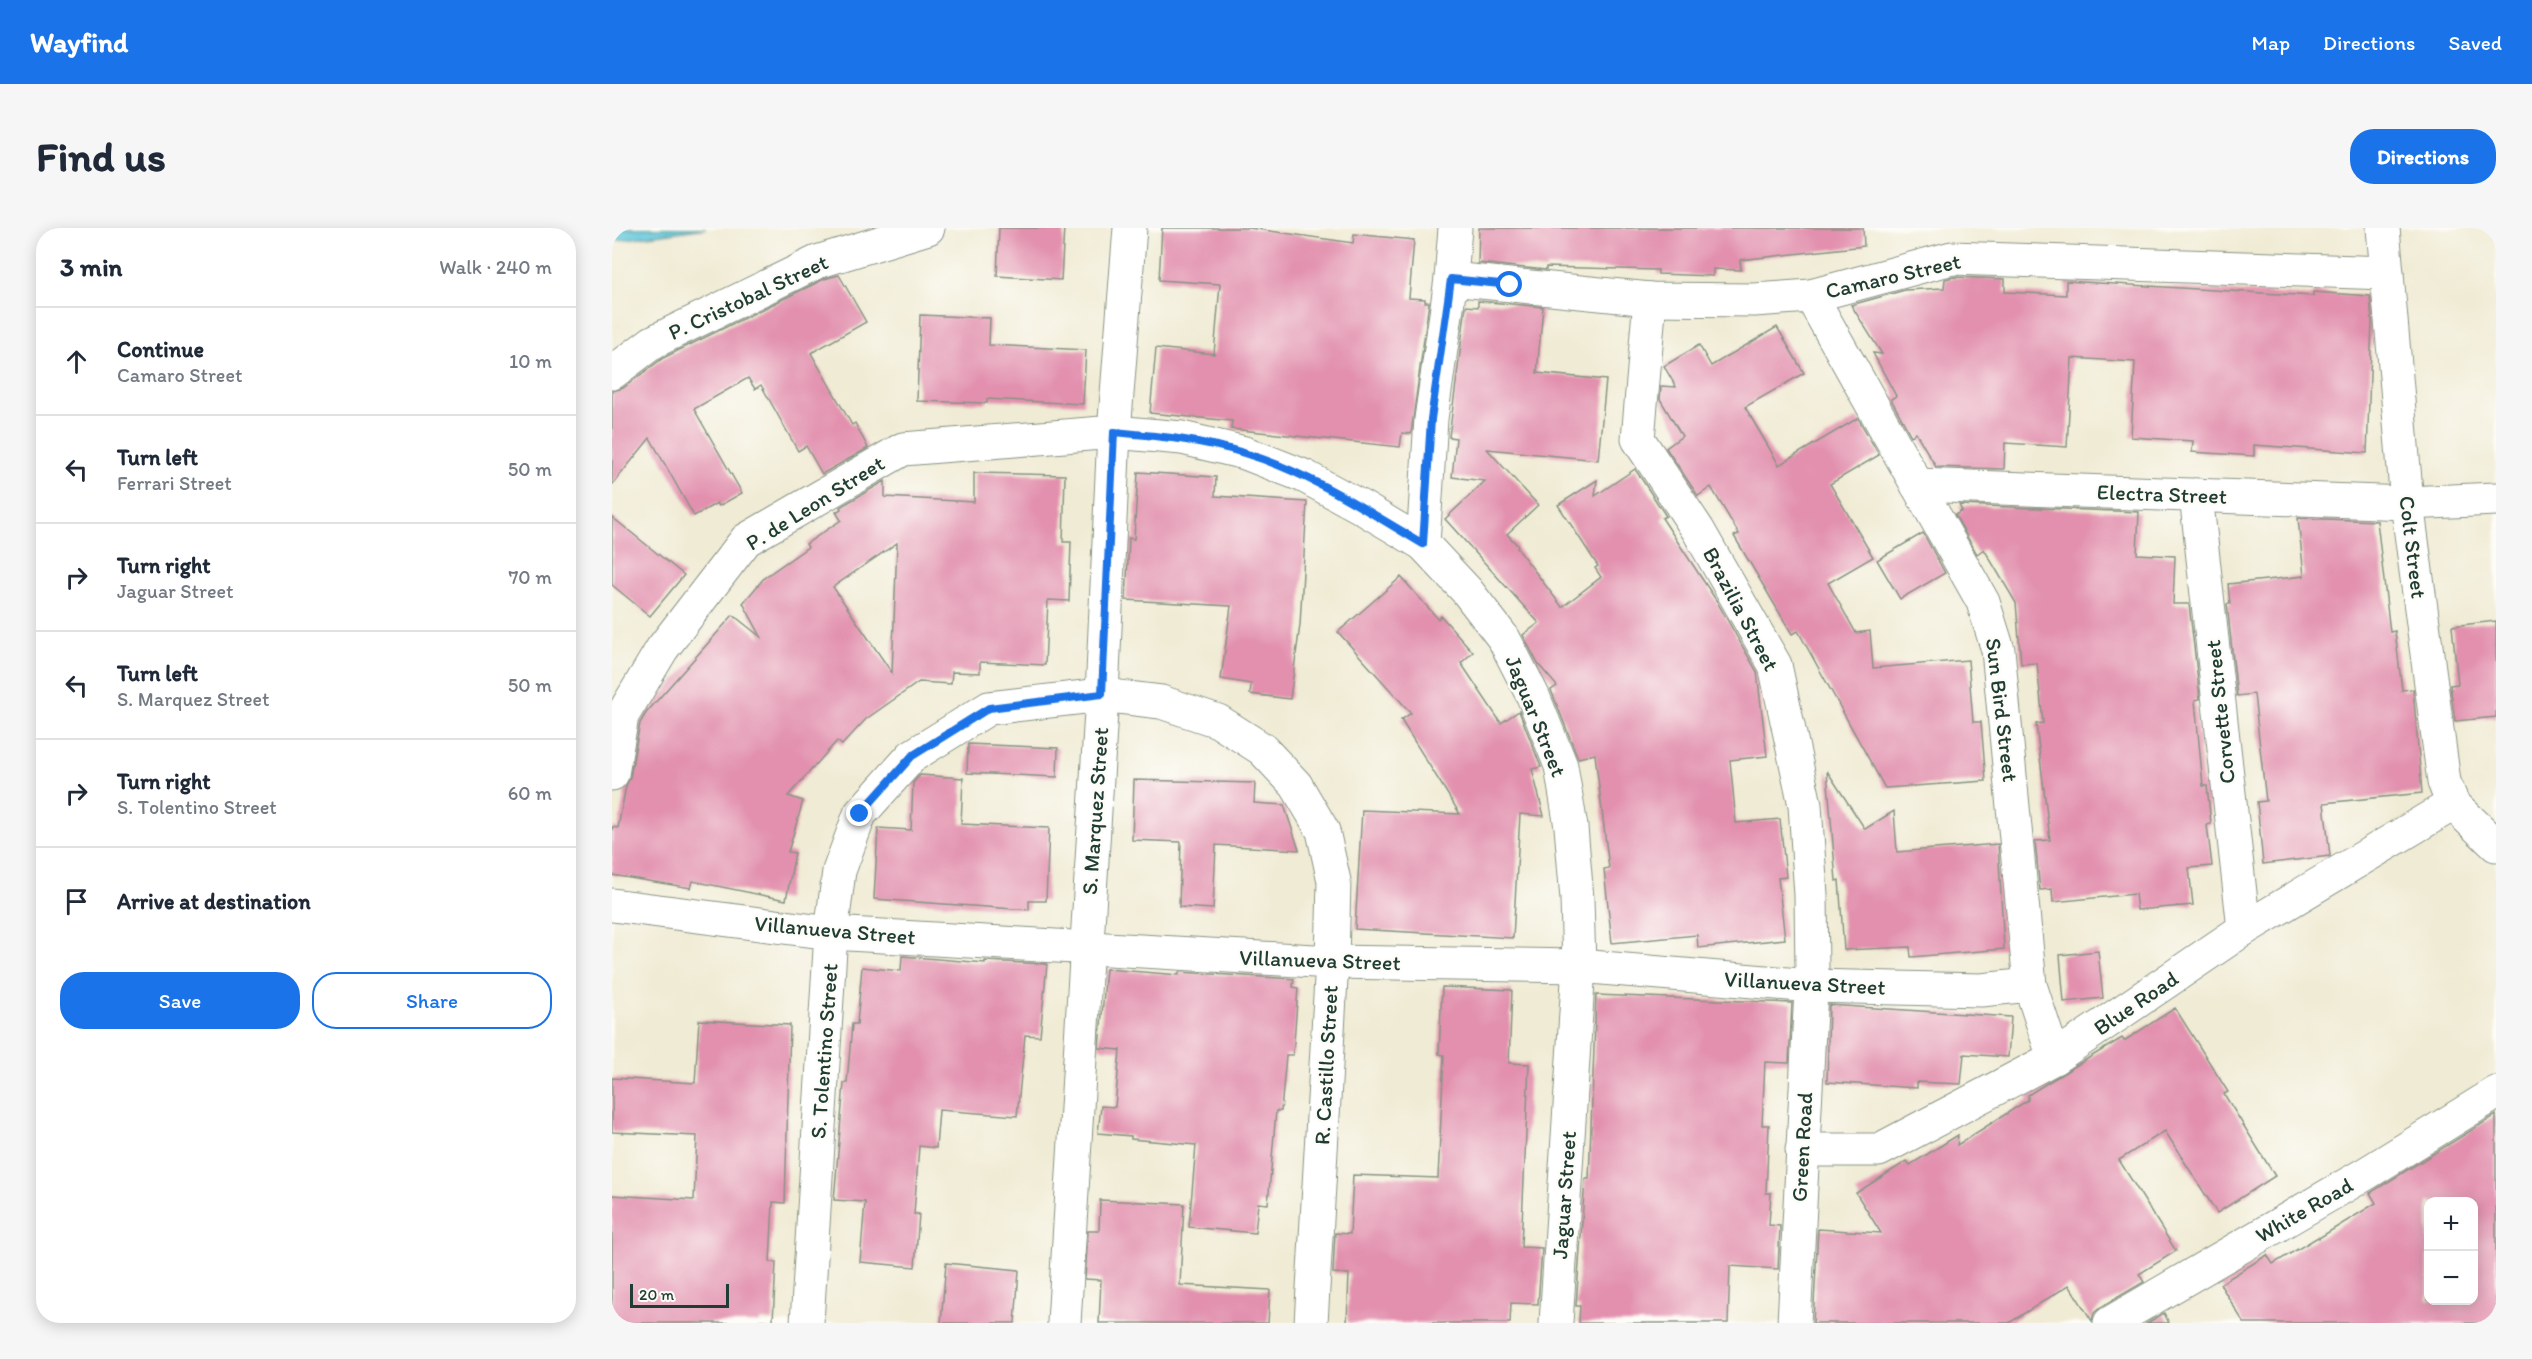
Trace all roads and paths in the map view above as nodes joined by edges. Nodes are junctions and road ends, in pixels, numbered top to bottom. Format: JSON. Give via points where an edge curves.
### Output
{"nodes":[{"id":1,"x":928,"y":228,"type":"edge"},
{"id":2,"x":1130,"y":228,"type":"edge"},
{"id":3,"x":1455,"y":228,"type":"edge"},
{"id":4,"x":2383,"y":228,"type":"edge"},
{"id":5,"x":2387,"y":273,"type":"junction"},
{"id":6,"x":1451,"y":279,"type":"junction"},
{"id":7,"x":1811,"y":296,"type":"junction"},
{"id":8,"x":1650,"y":299,"type":"junction"},
{"id":9,"x":612,"y":373,"type":"edge"},
{"id":10,"x":1114,"y":432,"type":"junction"},
{"id":11,"x":1917,"y":485,"type":"junction"},
{"id":12,"x":2196,"y":495,"type":"junction"},
{"id":13,"x":2496,"y":499,"type":"edge"},
{"id":14,"x":2407,"y":503,"type":"junction"},
{"id":15,"x":1423,"y":544,"type":"junction"},
{"id":16,"x":1102,"y":694,"type":"junction"},
{"id":17,"x":612,"y":774,"type":"edge"},
{"id":18,"x":2453,"y":804,"type":"junction"},
{"id":19,"x":2496,"y":845,"type":"edge"},
{"id":20,"x":612,"y":906,"type":"edge"},
{"id":21,"x":2244,"y":929,"type":"junction"},
{"id":22,"x":831,"y":933,"type":"junction"},
{"id":23,"x":1086,"y":948,"type":"junction"},
{"id":24,"x":1332,"y":962,"type":"junction"},
{"id":25,"x":1579,"y":966,"type":"junction"},
{"id":26,"x":1812,"y":979,"type":"junction"},
{"id":27,"x":2030,"y":986,"type":"junction"},
{"id":28,"x":2054,"y":1058,"type":"junction"},
{"id":29,"x":2496,"y":1093,"type":"edge"},
{"id":30,"x":1802,"y":1150,"type":"junction"},
{"id":31,"x":807,"y":1323,"type":"edge"},
{"id":32,"x":1064,"y":1323,"type":"edge"},
{"id":33,"x":1311,"y":1323,"type":"edge"},
{"id":34,"x":1556,"y":1323,"type":"edge"},
{"id":35,"x":1794,"y":1323,"type":"edge"},
{"id":36,"x":2110,"y":1323,"type":"edge"}],
"edges":[{"from":1,"to":9,"type":"street","name":"P. Cristobal Street","via":[[817,262],[653,342]]},
{"from":2,"to":10,"type":"street","name":"S. Marquez Street"},
{"from":3,"to":6,"type":"street"},
{"from":4,"to":5,"type":"street","name":"Colt Street"},
{"from":5,"to":7,"type":"street","name":"Camaro Street","via":[[1952,258]]},
{"from":5,"to":14,"type":"street","name":"Colt Street"},
{"from":6,"to":8,"type":"street","name":"Camaro Street"},
{"from":6,"to":15,"type":"street","via":[[1431,419]]},
{"from":7,"to":8,"type":"street","name":"Camaro Street"},
{"from":7,"to":11,"type":"street","name":"Sun Bird Street"},
{"from":8,"to":26,"type":"street","name":"Brazilia Street","via":[[1638,439],[1698,530],[1775,665],[1804,805]]},
{"from":10,"to":15,"type":"street","name":"Jaguar Street","via":[[1182,438],[1245,453],[1304,476]]},
{"from":10,"to":16,"type":"street","name":"S. Marquez Street"},
{"from":10,"to":17,"type":"street","name":"P. de Leon Street","via":[[903,449],[746,540],[662,650],[622,716]]},
{"from":11,"to":12,"type":"street","name":"Electra Street"},
{"from":11,"to":27,"type":"street","name":"Sun Bird Street","via":[[1983,602],[1998,650]]},
{"from":12,"to":14,"type":"street","name":"Electra Street"},
{"from":12,"to":21,"type":"street","name":"Corvette Street"},
{"from":13,"to":14,"type":"street","name":"Electra Street"},
{"from":14,"to":18,"type":"street","name":"Colt Street","via":[[2444,782]]},
{"from":15,"to":25,"type":"street","name":"Jaguar Street","via":[[1504,639],[1533,696],[1561,766],[1571,827]]},
{"from":16,"to":22,"type":"street","name":"S. Tolentino Street","via":[[989,708],[912,756],[860,814],[839,871]]},
{"from":16,"to":23,"type":"street","name":"S. Marquez Street"},
{"from":16,"to":24,"type":"street","name":"R. Castillo Street","via":[[1161,702],[1218,721],[1262,749],[1296,785],[1323,831],[1334,881]]},
{"from":18,"to":19,"type":"street","name":"Colt Street"},
{"from":18,"to":21,"type":"street","name":"Blue Road"},
{"from":20,"to":22,"type":"street","name":"Villanueva Street"},
{"from":21,"to":28,"type":"street","name":"Blue Road"},
{"from":22,"to":23,"type":"street","name":"Villanueva Street"},
{"from":22,"to":31,"type":"street","name":"S. Tolentino Street"},
{"from":23,"to":24,"type":"street","name":"Villanueva Street"},
{"from":23,"to":32,"type":"street","name":"S. Marquez Street"},
{"from":24,"to":25,"type":"street","name":"Villanueva Street"},
{"from":24,"to":33,"type":"street","name":"R. Castillo Street"},
{"from":25,"to":26,"type":"street","name":"Villanueva Street"},
{"from":25,"to":34,"type":"street","name":"Jaguar Street"},
{"from":26,"to":27,"type":"street","name":"Villanueva Street","via":[[1981,990]]},
{"from":26,"to":30,"type":"street","name":"Green Road"},
{"from":27,"to":28,"type":"street","name":"Sun Bird Street"},
{"from":28,"to":30,"type":"street","name":"Blue Road","via":[[1879,1150]]},
{"from":29,"to":36,"type":"street","name":"White Road"},
{"from":30,"to":35,"type":"street","name":"Green Road"}]}
